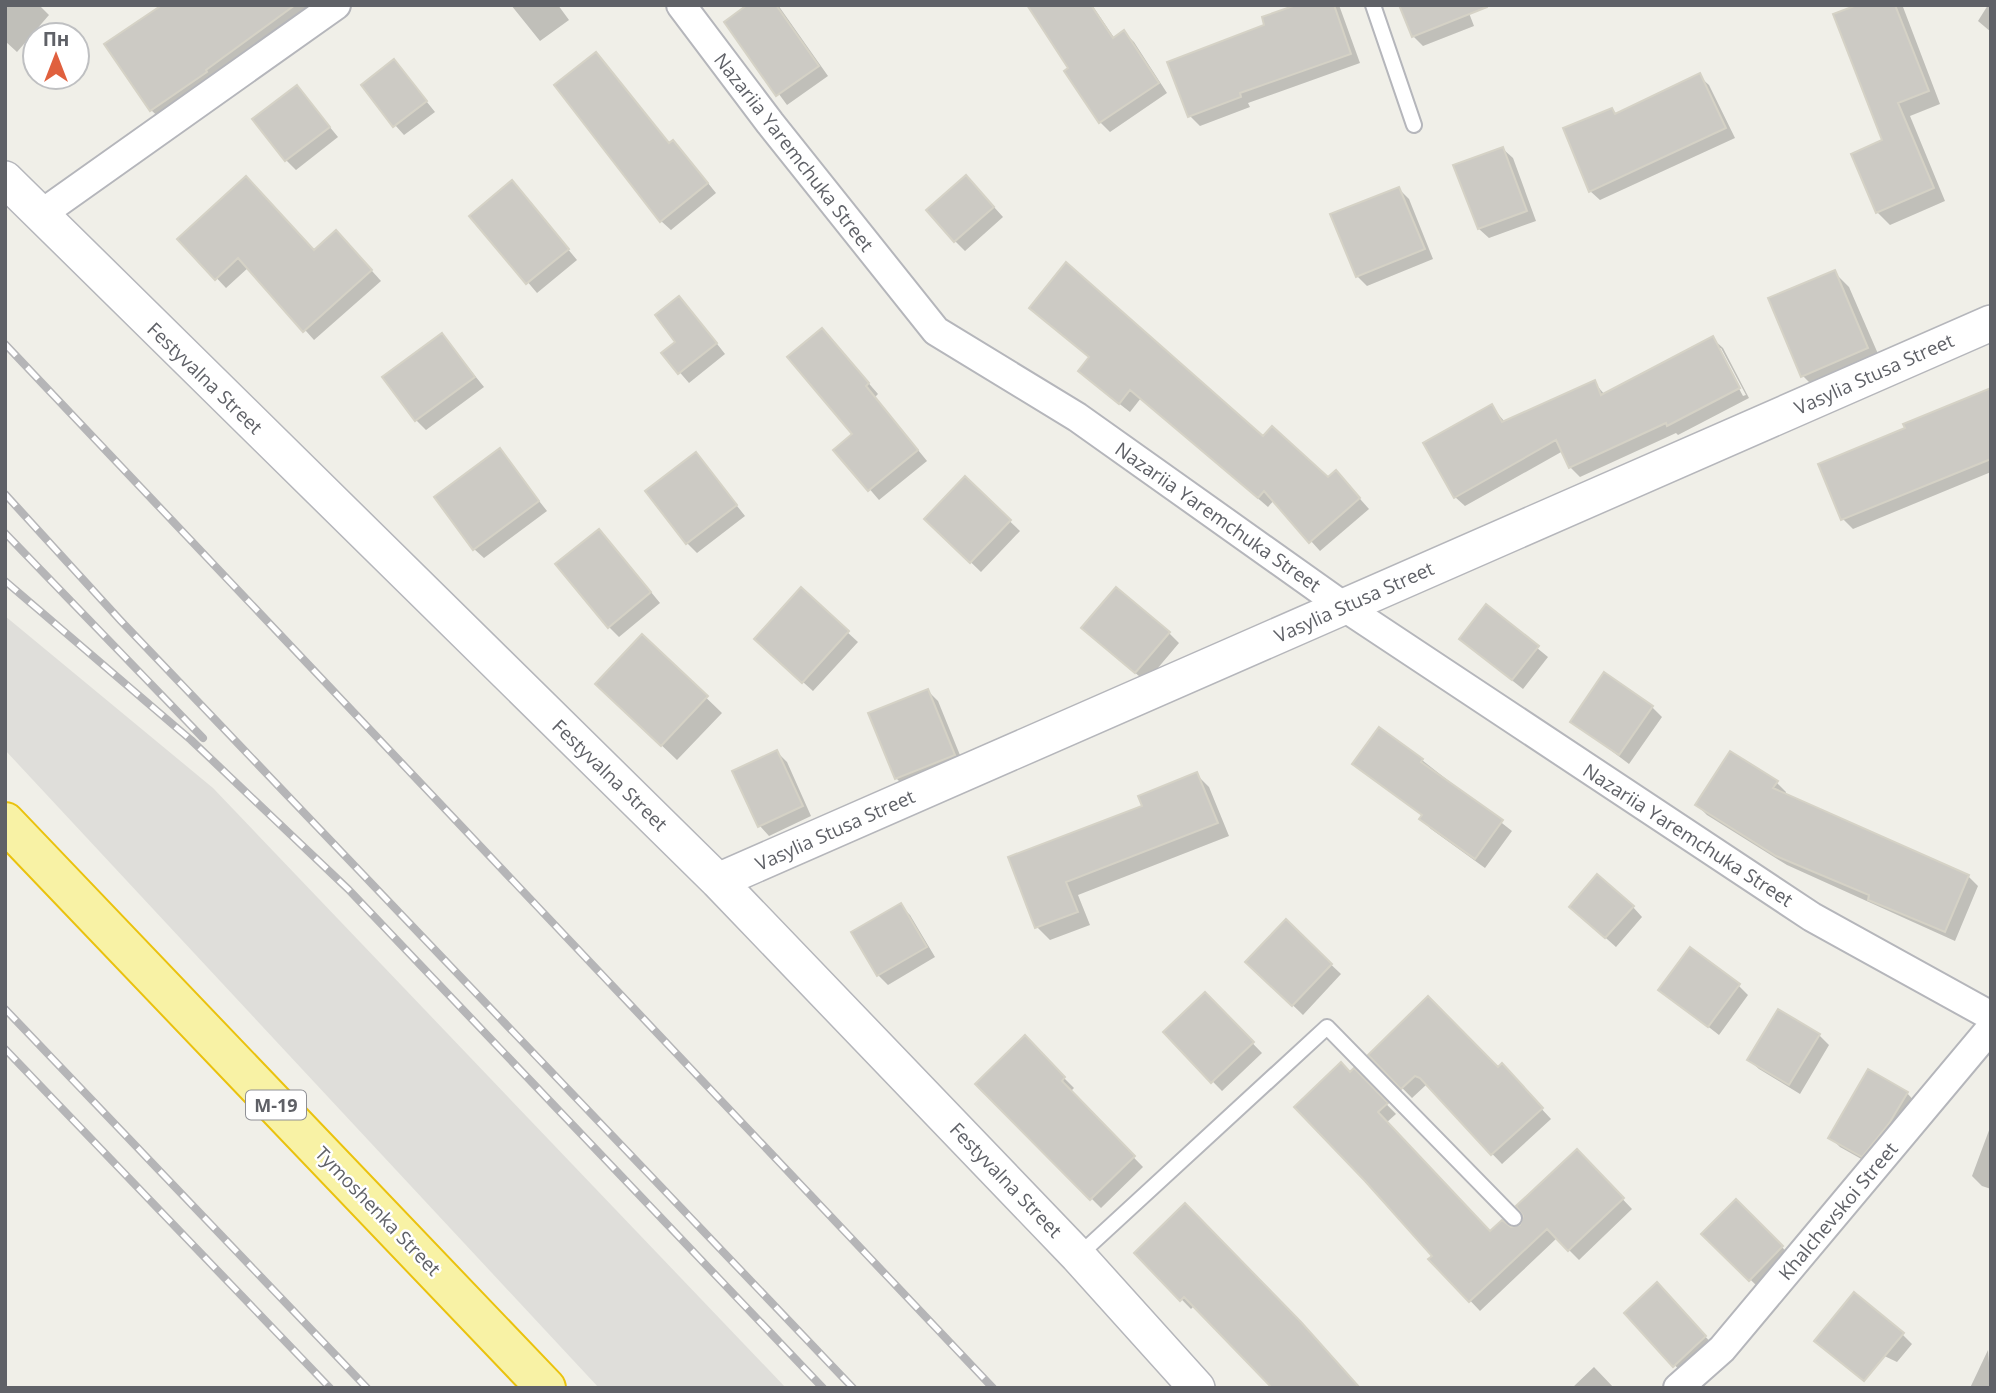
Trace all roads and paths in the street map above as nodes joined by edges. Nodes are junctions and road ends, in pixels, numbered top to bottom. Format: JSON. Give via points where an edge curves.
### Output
{"nodes":[{"id":1,"x":336,"y":5,"type":"edge"},
{"id":2,"x":681,"y":5,"type":"edge"},
{"id":3,"x":1373,"y":5,"type":"edge"},
{"id":4,"x":1414,"y":125,"type":"dead end"},
{"id":5,"x":5,"y":179,"type":"edge"},
{"id":6,"x":40,"y":215,"type":"junction"},
{"id":7,"x":1991,"y":323,"type":"edge"},
{"id":8,"x":1343,"y":606,"type":"junction"},
{"id":9,"x":5,"y":822,"type":"edge"},
{"id":10,"x":718,"y":881,"type":"junction"},
{"id":11,"x":1991,"y":1016,"type":"edge"},
{"id":12,"x":1991,"y":1028,"type":"edge"},
{"id":13,"x":1514,"y":1218,"type":"dead end"},
{"id":14,"x":1079,"y":1256,"type":"junction"},
{"id":15,"x":547,"y":1388,"type":"edge"},
{"id":16,"x":1197,"y":1388,"type":"edge"},
{"id":17,"x":1678,"y":1388,"type":"edge"}],
"edges":[{"from":1,"to":6,"type":"street"},
{"from":2,"to":8,"type":"street","name":"Nazariia Yaremchuka Street","via":[[936,331],[1077,417]]},
{"from":3,"to":4,"type":"lane"},
{"from":5,"to":6,"type":"street","name":"Festyvalna Street"},
{"from":6,"to":10,"type":"street","name":"Festyvalna Street"},
{"from":7,"to":8,"type":"street","name":"Vasylia Stusa Street"},
{"from":8,"to":10,"type":"street","name":"Vasylia Stusa Street"},
{"from":8,"to":11,"type":"street","name":"Nazariia Yaremchuka Street","via":[[1812,917]]},
{"from":9,"to":15,"type":"highway","name":"Tymoshenka Street","number":"М-19"},
{"from":10,"to":14,"type":"street","name":"Festyvalna Street"},
{"from":12,"to":17,"type":"street","name":"Khalchevskoi Street","via":[[1721,1349]]},
{"from":13,"to":14,"type":"lane","via":[[1327,1027]]},
{"from":14,"to":16,"type":"street","name":"Festyvalna Street"}]}
